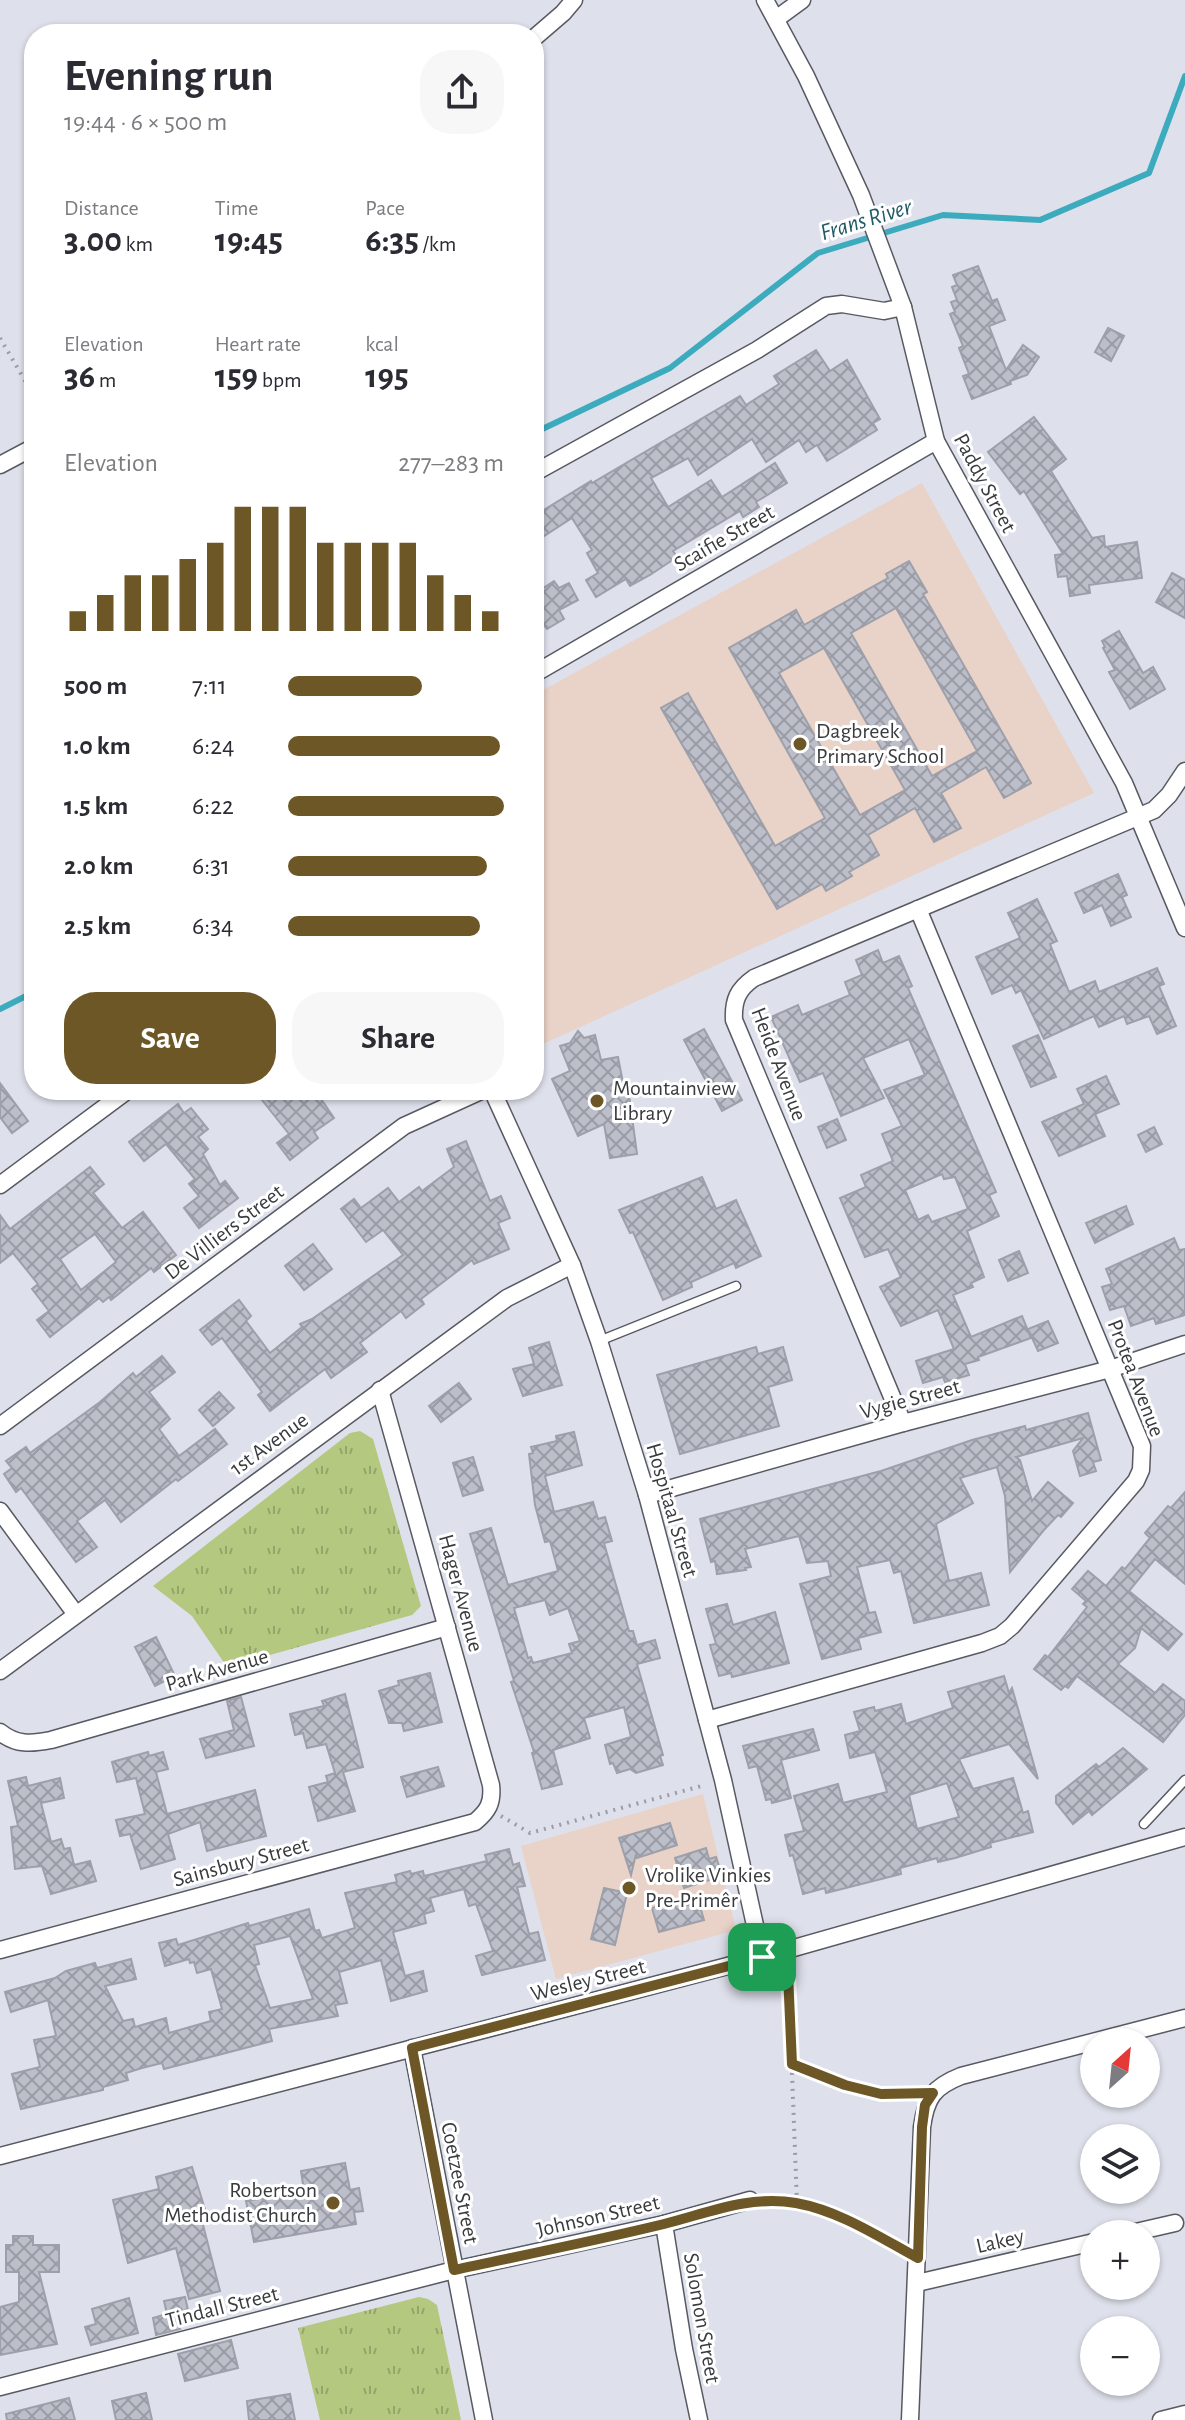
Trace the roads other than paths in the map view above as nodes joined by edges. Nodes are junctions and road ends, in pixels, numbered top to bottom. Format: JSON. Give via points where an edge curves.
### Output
{"nodes":[{"id":1,"x":574,"y":0,"type":"edge"},
{"id":2,"x":765,"y":0,"type":"edge"},
{"id":3,"x":802,"y":0,"type":"edge"},
{"id":4,"x":776,"y":19,"type":"junction"},
{"id":5,"x":544,"y":29,"type":"edge"},
{"id":6,"x":903,"y":307,"type":"junction"},
{"id":7,"x":936,"y":441,"type":"junction"},
{"id":8,"x":24,"y":452,"type":"edge"},
{"id":9,"x":0,"y":465,"type":"edge"},
{"id":10,"x":544,"y":467,"type":"edge"},
{"id":11,"x":544,"y":668,"type":"edge"},
{"id":12,"x":1185,"y":771,"type":"edge"},
{"id":13,"x":1139,"y":816,"type":"junction"},
{"id":14,"x":918,"y":909,"type":"junction"},
{"id":15,"x":1185,"y":928,"type":"edge"},
{"id":16,"x":115,"y":1100,"type":"edge"},
{"id":17,"x":461,"y":1100,"type":"edge"},
{"id":18,"x":497,"y":1100,"type":"edge"},
{"id":19,"x":0,"y":1185,"type":"edge"},
{"id":20,"x":572,"y":1265,"type":"junction"},
{"id":21,"x":736,"y":1286,"type":"dead end"},
{"id":22,"x":599,"y":1341,"type":"junction"},
{"id":23,"x":1185,"y":1344,"type":"edge"},
{"id":24,"x":1110,"y":1369,"type":"junction"},
{"id":25,"x":380,"y":1390,"type":"junction"},
{"id":26,"x":903,"y":1423,"type":"junction"},
{"id":27,"x":0,"y":1426,"type":"edge"},
{"id":28,"x":647,"y":1495,"type":"junction"},
{"id":29,"x":0,"y":1511,"type":"edge"},
{"id":30,"x":75,"y":1613,"type":"junction"},
{"id":31,"x":447,"y":1627,"type":"junction"},
{"id":32,"x":0,"y":1671,"type":"edge"},
{"id":33,"x":707,"y":1720,"type":"junction"},
{"id":34,"x":0,"y":1732,"type":"edge"},
{"id":35,"x":1185,"y":1780,"type":"edge"},
{"id":36,"x":489,"y":1809,"type":"joint"},
{"id":37,"x":1144,"y":1824,"type":"dead end"},
{"id":38,"x":1185,"y":1837,"type":"edge"},
{"id":39,"x":0,"y":1950,"type":"edge"},
{"id":40,"x":762,"y":1957,"type":"junction"},
{"id":41,"x":1185,"y":2018,"type":"edge"},
{"id":42,"x":412,"y":2048,"type":"junction"},
{"id":43,"x":0,"y":2156,"type":"edge"},
{"id":44,"x":750,"y":2200,"type":"road end"},
{"id":45,"x":1175,"y":2223,"type":"dead end"},
{"id":46,"x":664,"y":2224,"type":"junction"},
{"id":47,"x":1160,"y":2226,"type":"edge"},
{"id":48,"x":1080,"y":2245,"type":"edge"},
{"id":49,"x":454,"y":2270,"type":"junction"},
{"id":50,"x":917,"y":2283,"type":"junction"},
{"id":51,"x":0,"y":2387,"type":"edge"},
{"id":52,"x":1185,"y":2414,"type":"edge"},
{"id":53,"x":484,"y":2420,"type":"edge"},
{"id":54,"x":699,"y":2420,"type":"edge"},
{"id":55,"x":910,"y":2420,"type":"edge"},
{"id":56,"x":1161,"y":2420,"type":"edge"}],
"edges":[{"from":1,"to":5,"type":"street"},
{"from":2,"to":4,"type":"street","name":"Paddy Street"},
{"from":3,"to":4,"type":"street"},
{"from":4,"to":6,"type":"street","name":"Paddy Street","via":[[861,195]]},
{"from":6,"to":7,"type":"street","name":"Paddy Street"},
{"from":6,"to":10,"type":"street","via":[[884,311],[826,306]]},
{"from":7,"to":11,"type":"street","name":"Scaifie Street"},
{"from":7,"to":13,"type":"street","name":"Paddy Street"},
{"from":8,"to":9,"type":"street"},
{"from":12,"to":13,"type":"street","name":"Heide Avenue","via":[[1154,810]]},
{"from":13,"to":14,"type":"street","name":"Heide Avenue"},
{"from":13,"to":15,"type":"street","name":"Paddy Street"},
{"from":14,"to":24,"type":"street","name":"Protea Avenue"},
{"from":14,"to":26,"type":"street","name":"Heide Avenue","via":[[754,978],[736,995],[734,1006],[734,1020]]},
{"from":16,"to":19,"type":"street"},
{"from":17,"to":27,"type":"street","name":"De Villiers Street","via":[[404,1126]]},
{"from":18,"to":20,"type":"street","name":"Hospitaal Street"},
{"from":20,"to":22,"type":"street","name":"Hospitaal Street"},
{"from":20,"to":25,"type":"street","name":"1st Avenue","via":[[518,1290]]},
{"from":21,"to":22,"type":"lane"},
{"from":22,"to":28,"type":"street","name":"Hospitaal Street"},
{"from":23,"to":24,"type":"street","name":"Vygie Street"},
{"from":24,"to":26,"type":"street","name":"Vygie Street"},
{"from":24,"to":33,"type":"street","name":"Protea Avenue","via":[[1142,1446],[1141,1470],[1012,1626],[982,1643]]},
{"from":25,"to":30,"type":"street","name":"1st Avenue"},
{"from":25,"to":31,"type":"street","name":"Hager Avenue"},
{"from":26,"to":28,"type":"street","name":"Vygie Street"},
{"from":28,"to":33,"type":"street","name":"Hospitaal Street"},
{"from":29,"to":30,"type":"street"},
{"from":30,"to":32,"type":"street","name":"1st Avenue"},
{"from":31,"to":34,"type":"street","name":"Park Avenue","via":[[51,1740],[17,1742]]},
{"from":31,"to":36,"type":"street","name":"Hager Avenue","via":[[491,1785]]},
{"from":33,"to":40,"type":"street","name":"Hospitaal Street"},
{"from":35,"to":37,"type":"lane"},
{"from":36,"to":39,"type":"street","name":"Sainsbury Street","via":[[475,1822]]},
{"from":38,"to":40,"type":"street","name":"Wesley Street"},
{"from":40,"to":42,"type":"street","name":"Wesley Street"},
{"from":41,"to":50,"type":"street","via":[[961,2076],[933,2093],[922,2127]]},
{"from":42,"to":43,"type":"street","name":"Wesley Street"},
{"from":42,"to":49,"type":"street","name":"Coetzee Street"},
{"from":44,"to":46,"type":"street","name":"Johnson Street"},
{"from":45,"to":47,"type":"street"},
{"from":46,"to":49,"type":"street","name":"Johnson Street"},
{"from":46,"to":54,"type":"street","name":"Solomon Street"},
{"from":48,"to":50,"type":"street","name":"Lakey"},
{"from":49,"to":51,"type":"street","name":"Tindall Street"},
{"from":49,"to":53,"type":"street","name":"Coetzee Street"},
{"from":50,"to":55,"type":"street"},
{"from":52,"to":56,"type":"street"}]}
